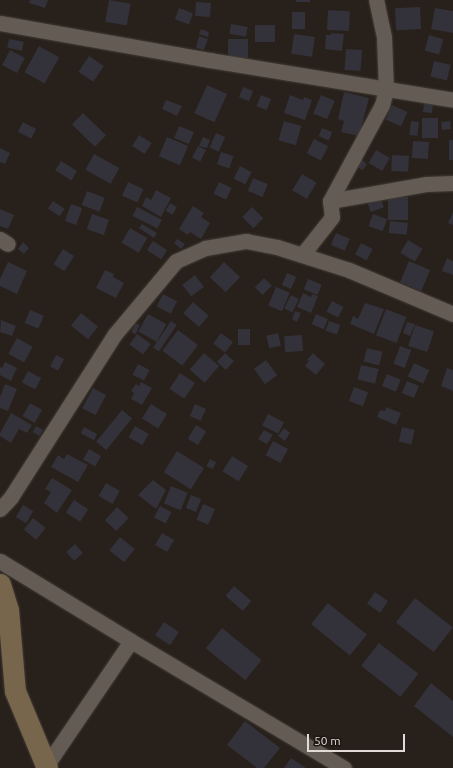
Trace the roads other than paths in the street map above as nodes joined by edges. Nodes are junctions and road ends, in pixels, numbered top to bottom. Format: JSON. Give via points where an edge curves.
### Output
{"nodes":[{"id":1,"x":376,"y":0,"type":"edge"},
{"id":2,"x":0,"y":23,"type":"edge"},
{"id":3,"x":386,"y":90,"type":"junction"},
{"id":4,"x":453,"y":100,"type":"edge"},
{"id":5,"x":453,"y":183,"type":"edge"},
{"id":6,"x":330,"y":201,"type":"junction"},
{"id":7,"x":302,"y":255,"type":"junction"},
{"id":8,"x":453,"y":314,"type":"edge"},
{"id":9,"x":0,"y":509,"type":"edge"},
{"id":10,"x":0,"y":561,"type":"edge"},
{"id":11,"x":0,"y":584,"type":"edge"},
{"id":12,"x":131,"y":641,"type":"junction"},
{"id":13,"x":47,"y":767,"type":"edge"},
{"id":14,"x":344,"y":768,"type":"edge"}],
"edges":[{"from":1,"to":3,"type":"street","via":[[384,37]]},
{"from":2,"to":3,"type":"street"},
{"from":3,"to":4,"type":"street"},
{"from":3,"to":6,"type":"street","via":[[382,105]]},
{"from":5,"to":6,"type":"street","via":[[426,184]]},
{"from":6,"to":7,"type":"street","via":[[332,217]]},
{"from":7,"to":8,"type":"street","via":[[349,270]]},
{"from":7,"to":9,"type":"street","via":[[246,241],[205,248],[176,261],[115,334],[11,497]]},
{"from":10,"to":12,"type":"street"},
{"from":11,"to":13,"type":"street","via":[[8,610],[16,691]]},
{"from":12,"to":13,"type":"street"},
{"from":12,"to":14,"type":"street"}]}
